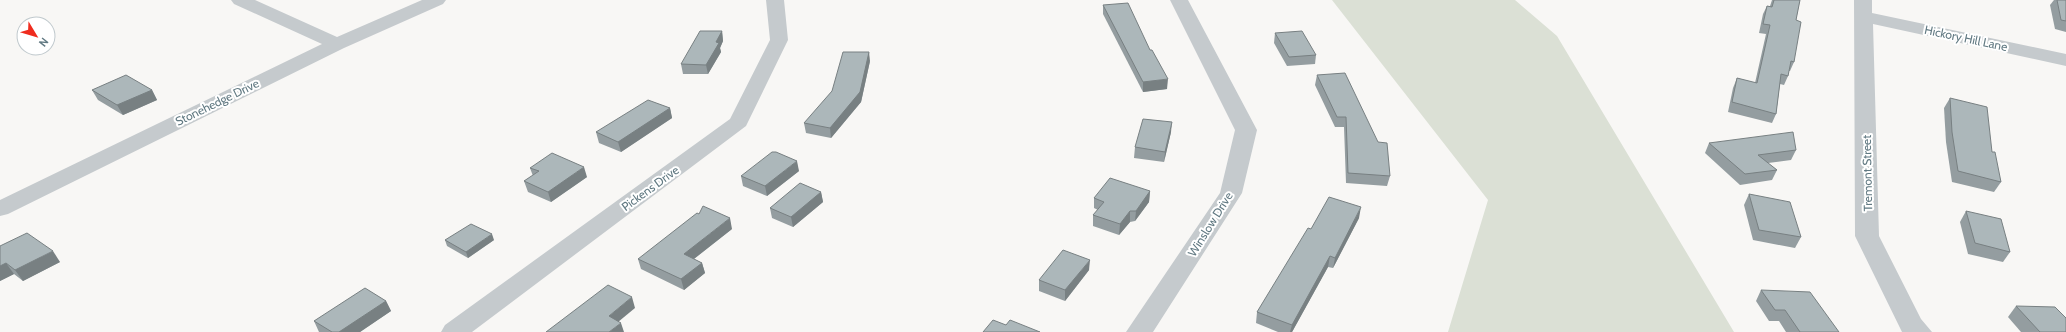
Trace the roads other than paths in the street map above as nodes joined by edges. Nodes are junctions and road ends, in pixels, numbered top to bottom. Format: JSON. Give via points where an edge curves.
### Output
{"nodes":[{"id":1,"x":240,"y":0,"type":"edge"},
{"id":2,"x":436,"y":0,"type":"edge"},
{"id":3,"x":776,"y":0,"type":"edge"},
{"id":4,"x":1179,"y":0,"type":"edge"},
{"id":5,"x":1864,"y":8,"type":"edge"},
{"id":6,"x":337,"y":44,"type":"junction"},
{"id":7,"x":2066,"y":60,"type":"edge"},
{"id":8,"x":0,"y":209,"type":"edge"},
{"id":9,"x":454,"y":332,"type":"edge"},
{"id":10,"x":1139,"y":332,"type":"edge"},
{"id":11,"x":1919,"y":332,"type":"edge"}],
"edges":[{"from":1,"to":6,"type":"street"},
{"from":2,"to":6,"type":"street","name":"Stonehedge Drive"},
{"from":3,"to":9,"type":"street","name":"Pickens Drive","via":[[779,40],[739,122]]},
{"from":4,"to":10,"type":"street","name":"Winslow Drive","via":[[1246,130],[1231,194]]},
{"from":5,"to":7,"type":"street","name":"Hickory Hill Lane"},
{"from":5,"to":11,"type":"street","name":"Tremont Street","via":[[1867,236],[1911,325]]},
{"from":6,"to":8,"type":"street","name":"Stonehedge Drive"}]}
